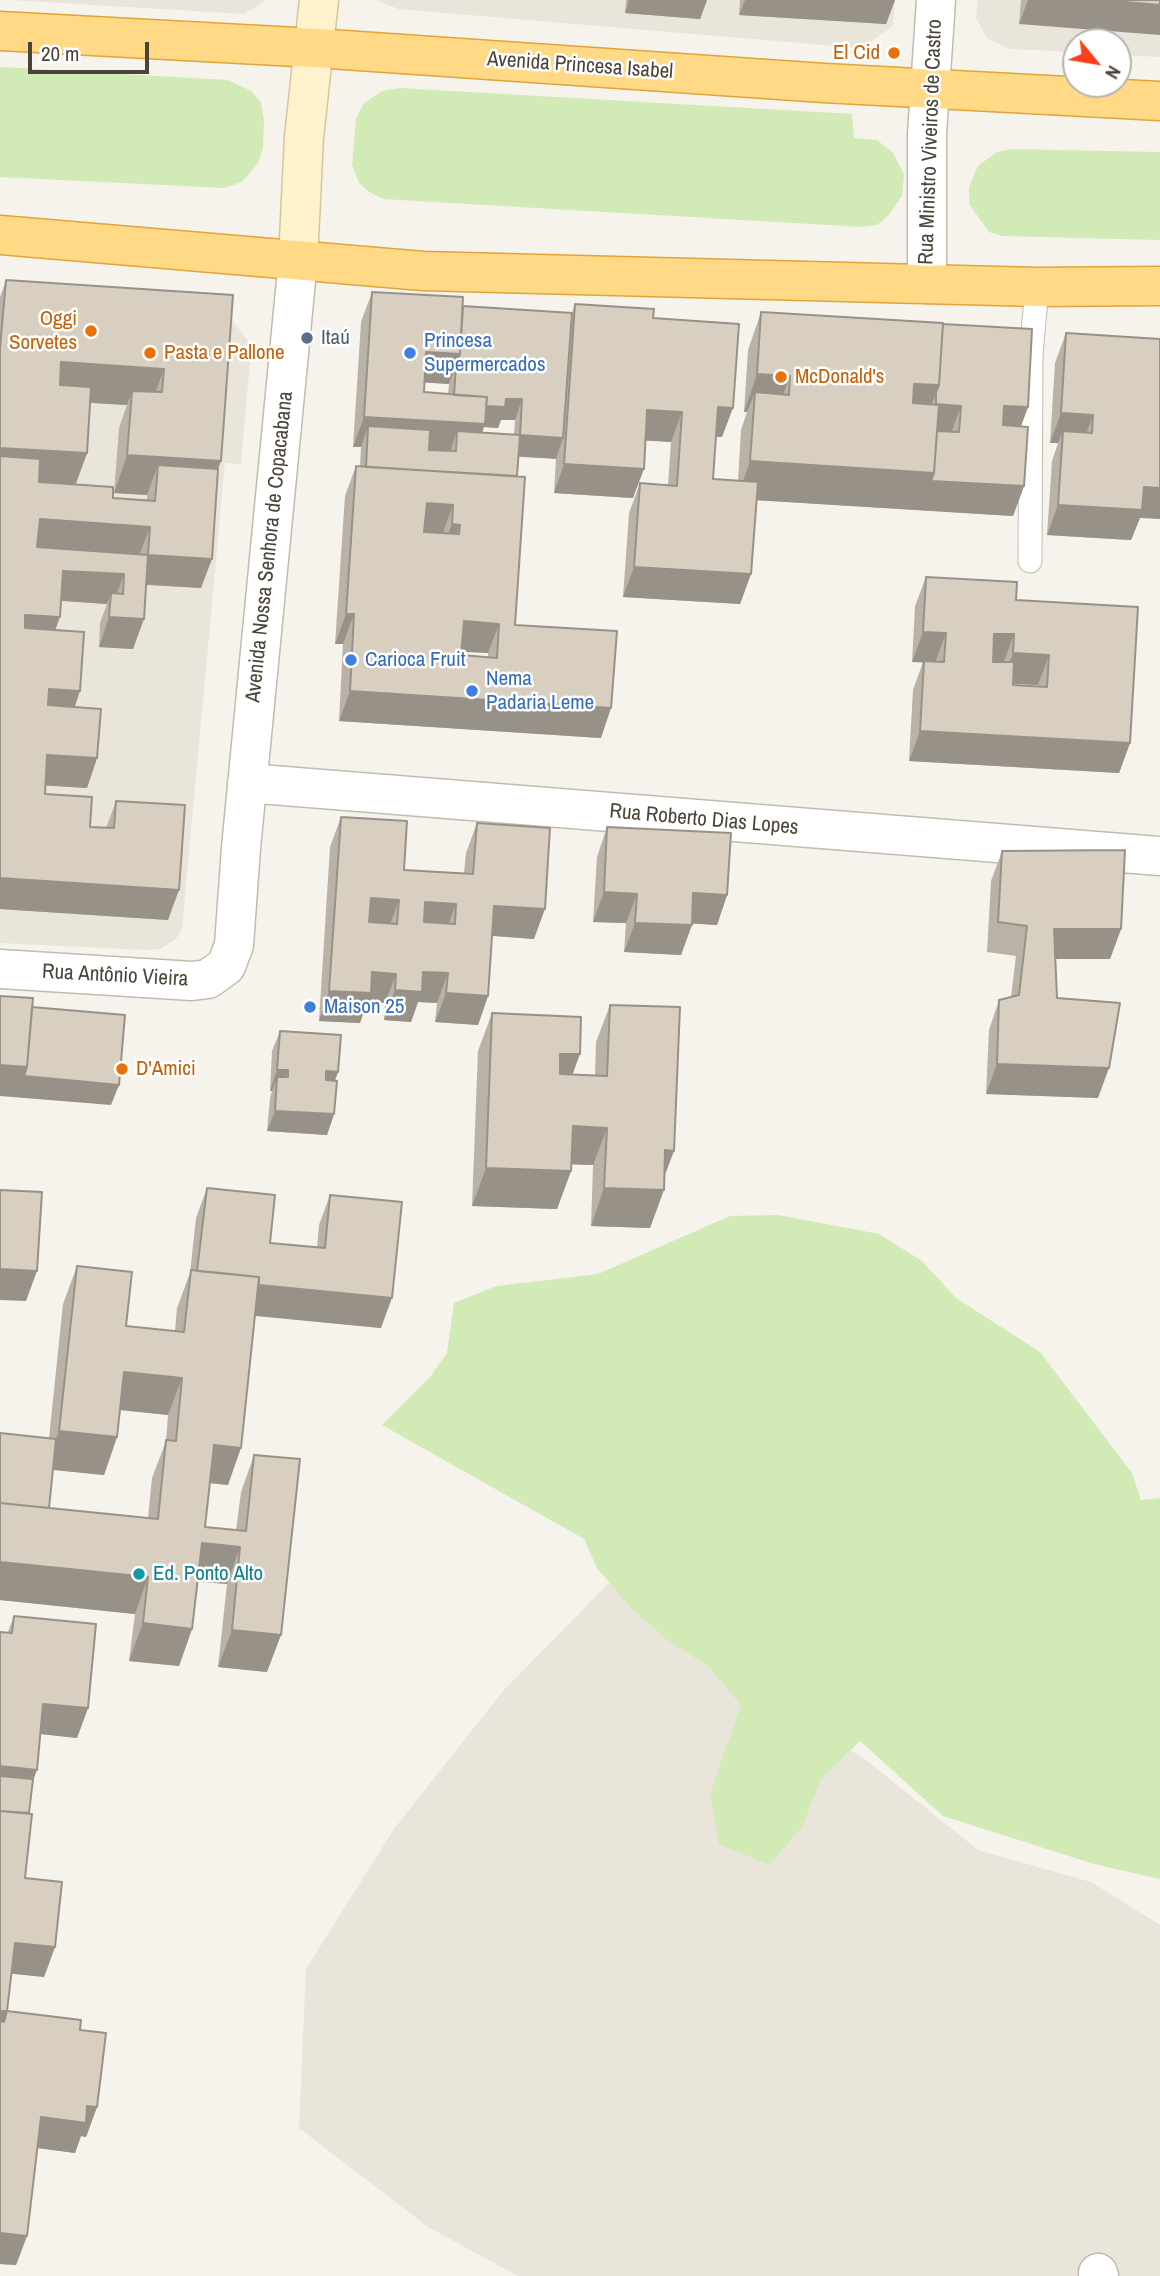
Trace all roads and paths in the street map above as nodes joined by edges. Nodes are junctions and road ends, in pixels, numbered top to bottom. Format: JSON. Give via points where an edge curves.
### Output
{"nodes":[{"id":1,"x":319,"y":0,"type":"edge"},
{"id":2,"x":936,"y":0,"type":"edge"},
{"id":3,"x":0,"y":32,"type":"edge"},
{"id":4,"x":314,"y":48,"type":"junction"},
{"id":5,"x":930,"y":87,"type":"junction"},
{"id":6,"x":1160,"y":101,"type":"edge"},
{"id":7,"x":0,"y":234,"type":"edge"},
{"id":8,"x":298,"y":260,"type":"junction"},
{"id":9,"x":927,"y":284,"type":"junction"},
{"id":10,"x":1160,"y":286,"type":"edge"},
{"id":11,"x":1037,"y":287,"type":"junction"},
{"id":12,"x":1030,"y":561,"type":"dead end"},
{"id":13,"x":247,"y":783,"type":"junction"},
{"id":14,"x":1160,"y":856,"type":"edge"},
{"id":15,"x":226,"y":966,"type":"joint"},
{"id":16,"x":0,"y":969,"type":"edge"}],
"edges":[{"from":1,"to":4,"type":"main road","name":"Avenida Nossa Senhora de Copacabana"},
{"from":2,"to":5,"type":"street","name":"Rua Ministro Viveiros de Castro"},
{"from":3,"to":4,"type":"highway","name":"Avenida Princesa Isabel"},
{"from":4,"to":5,"type":"highway","name":"Avenida Princesa Isabel"},
{"from":4,"to":8,"type":"main road","name":"Avenida Nossa Senhora de Copacabana"},
{"from":5,"to":6,"type":"highway","name":"Avenida Princesa Isabel"},
{"from":5,"to":9,"type":"street","name":"Rua Ministro Viveiros de Castro"},
{"from":7,"to":8,"type":"highway"},
{"from":8,"to":9,"type":"highway","via":[[423,271]]},
{"from":8,"to":13,"type":"street","name":"Avenida Nossa Senhora de Copacabana"},
{"from":9,"to":11,"type":"highway"},
{"from":10,"to":11,"type":"highway"},
{"from":11,"to":12,"type":"lane","via":[[1031,355]]},
{"from":13,"to":14,"type":"street","name":"Rua Roberto Dias Lopes"},
{"from":13,"to":15,"type":"street","name":"Avenida Nossa Senhora de Copacabana","via":[[234,944]]},
{"from":15,"to":16,"type":"street","name":"Rua Antônio Vieira","via":[[208,979],[192,981]]}]}
